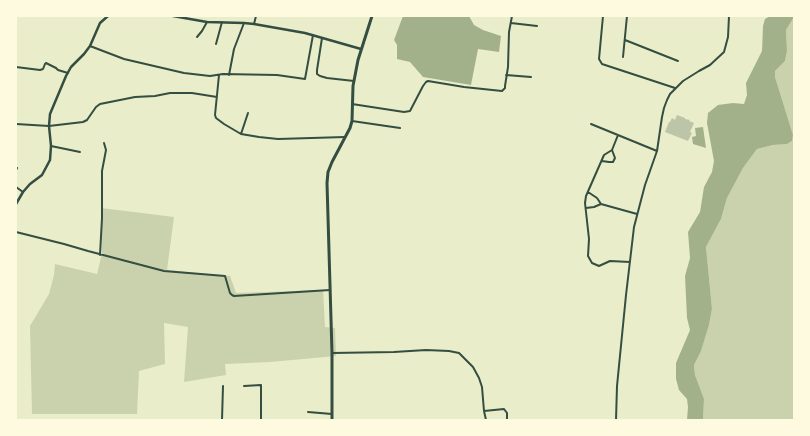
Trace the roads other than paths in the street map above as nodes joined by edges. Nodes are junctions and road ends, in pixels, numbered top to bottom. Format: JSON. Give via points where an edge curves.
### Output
{"nodes":[{"id":1,"x":108,"y":16,"type":"edge"},
{"id":2,"x":173,"y":16,"type":"edge"},
{"id":3,"x":256,"y":16,"type":"edge"},
{"id":4,"x":372,"y":16,"type":"edge"},
{"id":5,"x":512,"y":16,"type":"edge"},
{"id":6,"x":603,"y":16,"type":"edge"},
{"id":7,"x":627,"y":16,"type":"edge"},
{"id":8,"x":730,"y":16,"type":"edge"},
{"id":9,"x":207,"y":22,"type":"junction"},
{"id":10,"x":222,"y":22,"type":"junction"},
{"id":11,"x":244,"y":23,"type":"junction"},
{"id":12,"x":511,"y":23,"type":"junction"},
{"id":13,"x":254,"y":24,"type":"junction"},
{"id":14,"x":538,"y":26,"type":"dead end"},
{"id":15,"x":314,"y":36,"type":"junction"},
{"id":16,"x":197,"y":37,"type":"dead end"},
{"id":17,"x":322,"y":38,"type":"junction"},
{"id":18,"x":625,"y":40,"type":"junction"},
{"id":19,"x":216,"y":44,"type":"dead end"},
{"id":20,"x":90,"y":46,"type":"junction"},
{"id":21,"x":361,"y":49,"type":"junction"},
{"id":22,"x":623,"y":57,"type":"dead end"},
{"id":23,"x":678,"y":61,"type":"dead end"},
{"id":24,"x":16,"y":67,"type":"edge"},
{"id":25,"x":68,"y":73,"type":"junction"},
{"id":26,"x":230,"y":74,"type":"junction"},
{"id":27,"x":219,"y":75,"type":"junction"},
{"id":28,"x":506,"y":75,"type":"junction"},
{"id":29,"x":531,"y":77,"type":"dead end"},
{"id":30,"x":354,"y":81,"type":"junction"},
{"id":31,"x":675,"y":88,"type":"junction"},
{"id":32,"x":217,"y":96,"type":"junction"},
{"id":33,"x":352,"y":104,"type":"junction"},
{"id":34,"x":248,"y":113,"type":"dead end"},
{"id":35,"x":352,"y":121,"type":"junction"},
{"id":36,"x":16,"y":124,"type":"edge"},
{"id":37,"x":591,"y":124,"type":"dead end"},
{"id":38,"x":49,"y":126,"type":"junction"},
{"id":39,"x":400,"y":128,"type":"dead end"},
{"id":40,"x":241,"y":134,"type":"junction"},
{"id":41,"x":618,"y":135,"type":"junction"},
{"id":42,"x":345,"y":136,"type":"junction"},
{"id":43,"x":104,"y":143,"type":"dead end"},
{"id":44,"x":51,"y":146,"type":"junction"},
{"id":45,"x":612,"y":150,"type":"junction"},
{"id":46,"x":657,"y":151,"type":"junction"},
{"id":47,"x":80,"y":152,"type":"dead end"},
{"id":48,"x":602,"y":161,"type":"junction"},
{"id":49,"x":16,"y":187,"type":"edge"},
{"id":50,"x":23,"y":192,"type":"junction"},
{"id":51,"x":588,"y":192,"type":"junction"},
{"id":52,"x":16,"y":204,"type":"edge"},
{"id":53,"x":601,"y":204,"type":"junction"},
{"id":54,"x":586,"y":208,"type":"junction"},
{"id":55,"x":637,"y":214,"type":"junction"},
{"id":56,"x":16,"y":232,"type":"edge"},
{"id":57,"x":100,"y":254,"type":"junction"},
{"id":58,"x":630,"y":262,"type":"junction"},
{"id":59,"x":330,"y":290,"type":"junction"},
{"id":60,"x":332,"y":353,"type":"junction"},
{"id":61,"x":223,"y":386,"type":"dead end"},
{"id":62,"x":244,"y":386,"type":"dead end"},
{"id":63,"x":484,"y":411,"type":"junction"},
{"id":64,"x":308,"y":412,"type":"dead end"},
{"id":65,"x":332,"y":414,"type":"junction"},
{"id":66,"x":222,"y":420,"type":"edge"},
{"id":67,"x":261,"y":420,"type":"edge"},
{"id":68,"x":332,"y":420,"type":"edge"},
{"id":69,"x":486,"y":420,"type":"edge"},
{"id":70,"x":507,"y":420,"type":"edge"},
{"id":71,"x":616,"y":420,"type":"edge"}],
"edges":[{"from":1,"to":20,"type":"street","via":[[100,23]]},
{"from":2,"to":9,"type":"street"},
{"from":3,"to":13,"type":"street"},
{"from":4,"to":21,"type":"main road"},
{"from":5,"to":12,"type":"street"},
{"from":6,"to":31,"type":"street","via":[[599,60],[602,64]]},
{"from":7,"to":18,"type":"street"},
{"from":8,"to":31,"type":"street","via":[[724,52],[710,65]]},
{"from":9,"to":10,"type":"street"},
{"from":9,"to":16,"type":"street"},
{"from":10,"to":11,"type":"street"},
{"from":10,"to":19,"type":"street"},
{"from":11,"to":13,"type":"street"},
{"from":11,"to":26,"type":"street","via":[[234,49]]},
{"from":12,"to":14,"type":"street"},
{"from":12,"to":28,"type":"street"},
{"from":13,"to":15,"type":"street"},
{"from":15,"to":17,"type":"street"},
{"from":15,"to":26,"type":"street","via":[[305,79],[277,75]]},
{"from":17,"to":21,"type":"street"},
{"from":17,"to":30,"type":"street","via":[[317,74],[327,78]]},
{"from":18,"to":22,"type":"street"},
{"from":18,"to":23,"type":"street"},
{"from":20,"to":25,"type":"street"},
{"from":20,"to":27,"type":"street","via":[[124,59],[172,70]]},
{"from":21,"to":30,"type":"main road"},
{"from":24,"to":25,"type":"street","via":[[40,70],[46,63]]},
{"from":25,"to":38,"type":"street","via":[[51,111]]},
{"from":26,"to":27,"type":"street"},
{"from":27,"to":32,"type":"street"},
{"from":28,"to":29,"type":"street"},
{"from":28,"to":33,"type":"street","via":[[505,88],[502,91],[428,81],[409,112]]},
{"from":30,"to":33,"type":"main road"},
{"from":31,"to":46,"type":"street","via":[[664,108]]},
{"from":32,"to":38,"type":"street","via":[[170,93],[135,97],[100,104],[86,122]]},
{"from":32,"to":40,"type":"street","via":[[216,118]]},
{"from":33,"to":35,"type":"main road"},
{"from":34,"to":40,"type":"street"},
{"from":35,"to":39,"type":"street"},
{"from":35,"to":42,"type":"main road"},
{"from":36,"to":38,"type":"street"},
{"from":37,"to":41,"type":"street"},
{"from":38,"to":44,"type":"street"},
{"from":40,"to":42,"type":"street","via":[[278,139]]},
{"from":41,"to":45,"type":"street"},
{"from":41,"to":46,"type":"street"},
{"from":42,"to":59,"type":"main road","via":[[328,172]]},
{"from":43,"to":57,"type":"street","via":[[106,150],[102,171]]},
{"from":44,"to":47,"type":"street"},
{"from":44,"to":50,"type":"street","via":[[50,160],[42,175]]},
{"from":45,"to":48,"type":"street","via":[[604,155]]},
{"from":45,"to":48,"type":"street","via":[[615,158],[613,162]]},
{"from":46,"to":55,"type":"street"},
{"from":48,"to":51,"type":"street"},
{"from":49,"to":50,"type":"street"},
{"from":50,"to":52,"type":"street"},
{"from":51,"to":53,"type":"street"},
{"from":51,"to":54,"type":"street"},
{"from":53,"to":54,"type":"street"},
{"from":53,"to":55,"type":"street"},
{"from":54,"to":58,"type":"street","via":[[588,256],[592,263],[599,266],[610,261]]},
{"from":55,"to":58,"type":"street"},
{"from":56,"to":57,"type":"street"},
{"from":57,"to":59,"type":"street","via":[[164,271],[225,276],[230,293],[234,296]]},
{"from":58,"to":71,"type":"street","via":[[617,386]]},
{"from":59,"to":60,"type":"main road"},
{"from":60,"to":63,"type":"street","via":[[426,350],[459,353],[473,367],[479,378]]},
{"from":60,"to":65,"type":"main road"},
{"from":61,"to":66,"type":"street"},
{"from":62,"to":67,"type":"street","via":[[261,385]]},
{"from":63,"to":69,"type":"street"},
{"from":63,"to":70,"type":"street","via":[[504,410],[507,413]]},
{"from":64,"to":65,"type":"street"},
{"from":65,"to":68,"type":"main road"}]}
